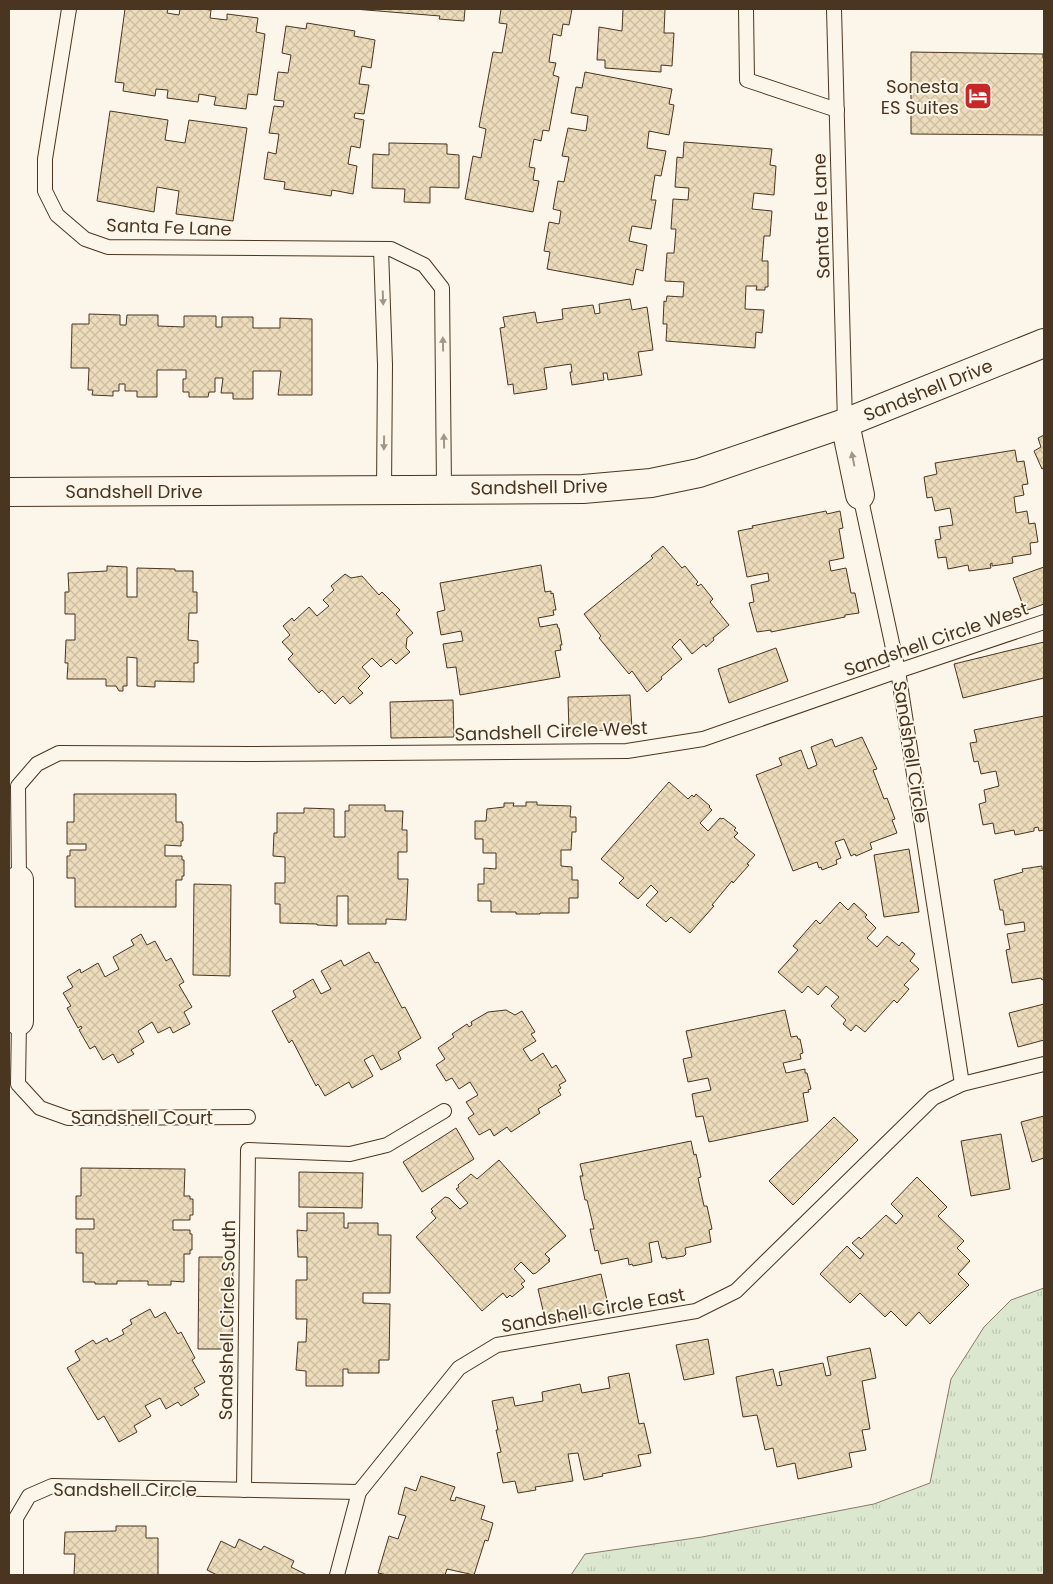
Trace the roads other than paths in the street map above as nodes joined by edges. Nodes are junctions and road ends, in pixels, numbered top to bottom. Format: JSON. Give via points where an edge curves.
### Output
{"nodes":[{"id":1,"x":69,"y":9,"type":"edge"},
{"id":2,"x":746,"y":9,"type":"edge"},
{"id":3,"x":834,"y":9,"type":"edge"},
{"id":4,"x":837,"y":110,"type":"junction"},
{"id":5,"x":381,"y":250,"type":"junction"},
{"id":6,"x":1044,"y":343,"type":"edge"},
{"id":7,"x":845,"y":423,"type":"junction"},
{"id":8,"x":444,"y":488,"type":"junction"},
{"id":9,"x":384,"y":490,"type":"junction"},
{"id":10,"x":9,"y":492,"type":"edge"},
{"id":11,"x":860,"y":495,"type":"joint"},
{"id":12,"x":1044,"y":622,"type":"edge"},
{"id":13,"x":898,"y":671,"type":"junction"},
{"id":14,"x":249,"y":754,"type":"joint"},
{"id":15,"x":19,"y":880,"type":"joint"},
{"id":16,"x":14,"y":920,"type":"edge"},
{"id":17,"x":14,"y":986,"type":"edge"},
{"id":18,"x":19,"y":1021,"type":"joint"},
{"id":19,"x":1044,"y":1064,"type":"edge"},
{"id":20,"x":962,"y":1084,"type":"junction"},
{"id":21,"x":444,"y":1111,"type":"dead end"},
{"id":22,"x":248,"y":1117,"type":"dead end"},
{"id":23,"x":244,"y":1490,"type":"junction"},
{"id":24,"x":359,"y":1492,"type":"junction"},
{"id":25,"x":16,"y":1575,"type":"edge"},
{"id":26,"x":337,"y":1575,"type":"edge"}],
"edges":[{"from":1,"to":5,"type":"lane","name":"Santa Fe Lane","via":[[45,159],[45,191],[57,215],[85,239],[108,247]]},
{"from":2,"to":4,"type":"lane","via":[[747,80]]},
{"from":3,"to":4,"type":"lane","name":"Santa Fe Lane"},
{"from":4,"to":7,"type":"lane","name":"Santa Fe Lane"},
{"from":8,"to":5,"type":"lane","name":"Santa Fe Lane","one_way":true,"via":[[442,288],[424,265],[391,250]]},
{"from":5,"to":9,"type":"lane","one_way":true,"via":[[385,365]]},
{"from":6,"to":7,"type":"street","name":"Sandshell Drive"},
{"from":7,"to":8,"type":"street","name":"Sandshell Drive","via":[[699,473],[650,483],[583,489]]},
{"from":11,"to":7,"type":"street","name":"Sandshell Circle","one_way":true},
{"from":8,"to":9,"type":"street","name":"Sandshell Drive"},
{"from":9,"to":10,"type":"street","name":"Sandshell Drive"},
{"from":11,"to":13,"type":"lane","name":"Sandshell Circle"},
{"from":12,"to":13,"type":"lane","name":"Sandshell Circle West"},
{"from":13,"to":14,"type":"lane","name":"Sandshell Circle West","via":[[703,739],[627,751]]},
{"from":13,"to":20,"type":"lane","name":"Sandshell Circle"},
{"from":14,"to":15,"type":"lane","name":"Sandshell Court","via":[[59,753],[36,764],[18,786]]},
{"from":15,"to":16,"type":"street","name":"Sandshell Court"},
{"from":16,"to":17,"type":"street","name":"Sandshell Court"},
{"from":17,"to":18,"type":"street","name":"Sandshell Court"},
{"from":18,"to":22,"type":"lane","name":"Sandshell Court","via":[[18,1084],[40,1108],[68,1118]]},
{"from":19,"to":20,"type":"lane","name":"Sandshell Circle East"},
{"from":20,"to":24,"type":"lane","name":"Sandshell Circle East","via":[[933,1098],[736,1291],[696,1311],[497,1345],[459,1368]]},
{"from":21,"to":23,"type":"lane","name":"Sandshell Circle South","via":[[387,1145],[350,1154],[248,1150]]},
{"from":23,"to":24,"type":"lane"},
{"from":23,"to":25,"type":"lane","name":"Sandshell Circle","via":[[52,1486],[29,1496],[16,1518]]},
{"from":24,"to":26,"type":"lane"}]}
